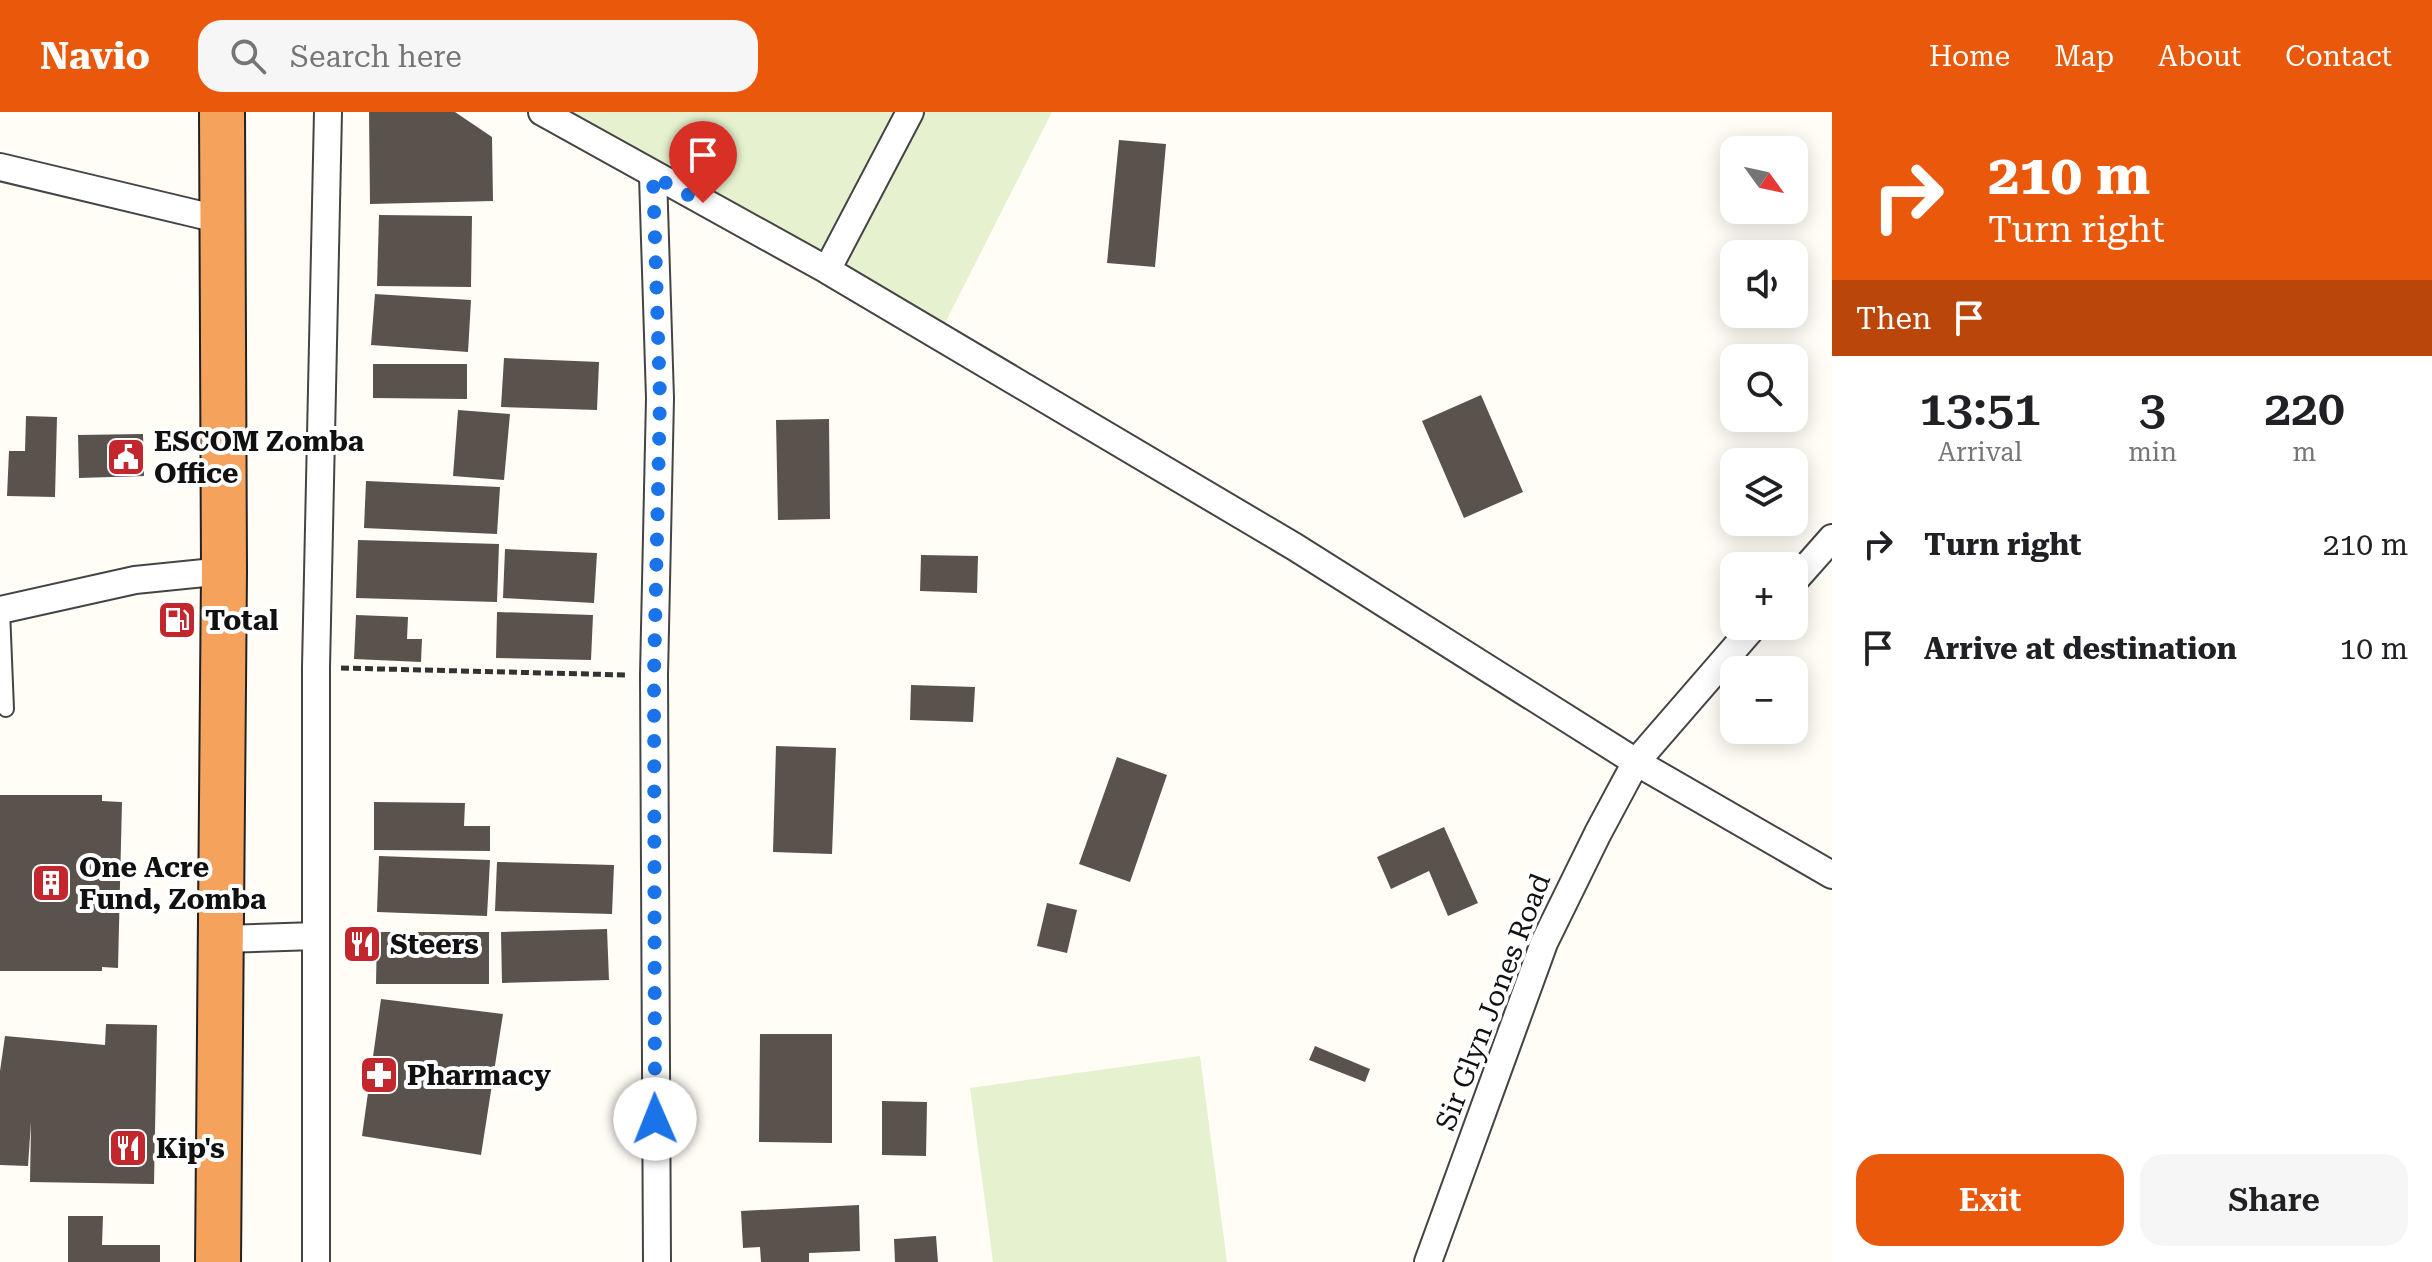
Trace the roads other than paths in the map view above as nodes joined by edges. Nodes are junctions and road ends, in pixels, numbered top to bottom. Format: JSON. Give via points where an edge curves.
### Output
{"nodes":[{"id":1,"x":222,"y":112,"type":"edge"},
{"id":2,"x":328,"y":112,"type":"edge"},
{"id":3,"x":542,"y":112,"type":"edge"},
{"id":4,"x":910,"y":112,"type":"edge"},
{"id":5,"x":0,"y":167,"type":"edge"},
{"id":6,"x":653,"y":176,"type":"junction"},
{"id":7,"x":222,"y":220,"type":"junction"},
{"id":8,"x":827,"y":270,"type":"junction"},
{"id":9,"x":1832,"y":538,"type":"edge"},
{"id":10,"x":1808,"y":565,"type":"edge"},
{"id":11,"x":224,"y":571,"type":"junction"},
{"id":12,"x":1,"y":610,"type":"edge"},
{"id":13,"x":1742,"y":640,"type":"edge"},
{"id":14,"x":6,"y":709,"type":"dead end"},
{"id":15,"x":1636,"y":762,"type":"junction"},
{"id":16,"x":1832,"y":875,"type":"edge"},
{"id":17,"x":316,"y":936,"type":"junction"},
{"id":18,"x":221,"y":939,"type":"junction"},
{"id":19,"x":218,"y":1262,"type":"edge"},
{"id":20,"x":316,"y":1262,"type":"edge"},
{"id":21,"x":657,"y":1262,"type":"edge"},
{"id":22,"x":1428,"y":1262,"type":"edge"}],
"edges":[{"from":1,"to":7,"type":"highway"},
{"from":2,"to":17,"type":"street"},
{"from":3,"to":6,"type":"street"},
{"from":4,"to":8,"type":"street"},
{"from":5,"to":7,"type":"street"},
{"from":6,"to":8,"type":"street"},
{"from":6,"to":21,"type":"street","via":[[660,398],[654,675]]},
{"from":7,"to":11,"type":"highway"},
{"from":8,"to":15,"type":"street","via":[[1295,547]]},
{"from":9,"to":10,"type":"street"},
{"from":11,"to":12,"type":"street","via":[[135,580]]},
{"from":11,"to":18,"type":"highway"},
{"from":12,"to":14,"type":"lane"},
{"from":13,"to":15,"type":"street","name":"Sir Glyn Jones Road"},
{"from":15,"to":16,"type":"street"},
{"from":15,"to":22,"type":"street","name":"Sir Glyn Jones Road","via":[[1544,943]]},
{"from":17,"to":18,"type":"street"},
{"from":17,"to":20,"type":"street"},
{"from":18,"to":19,"type":"highway"}]}
